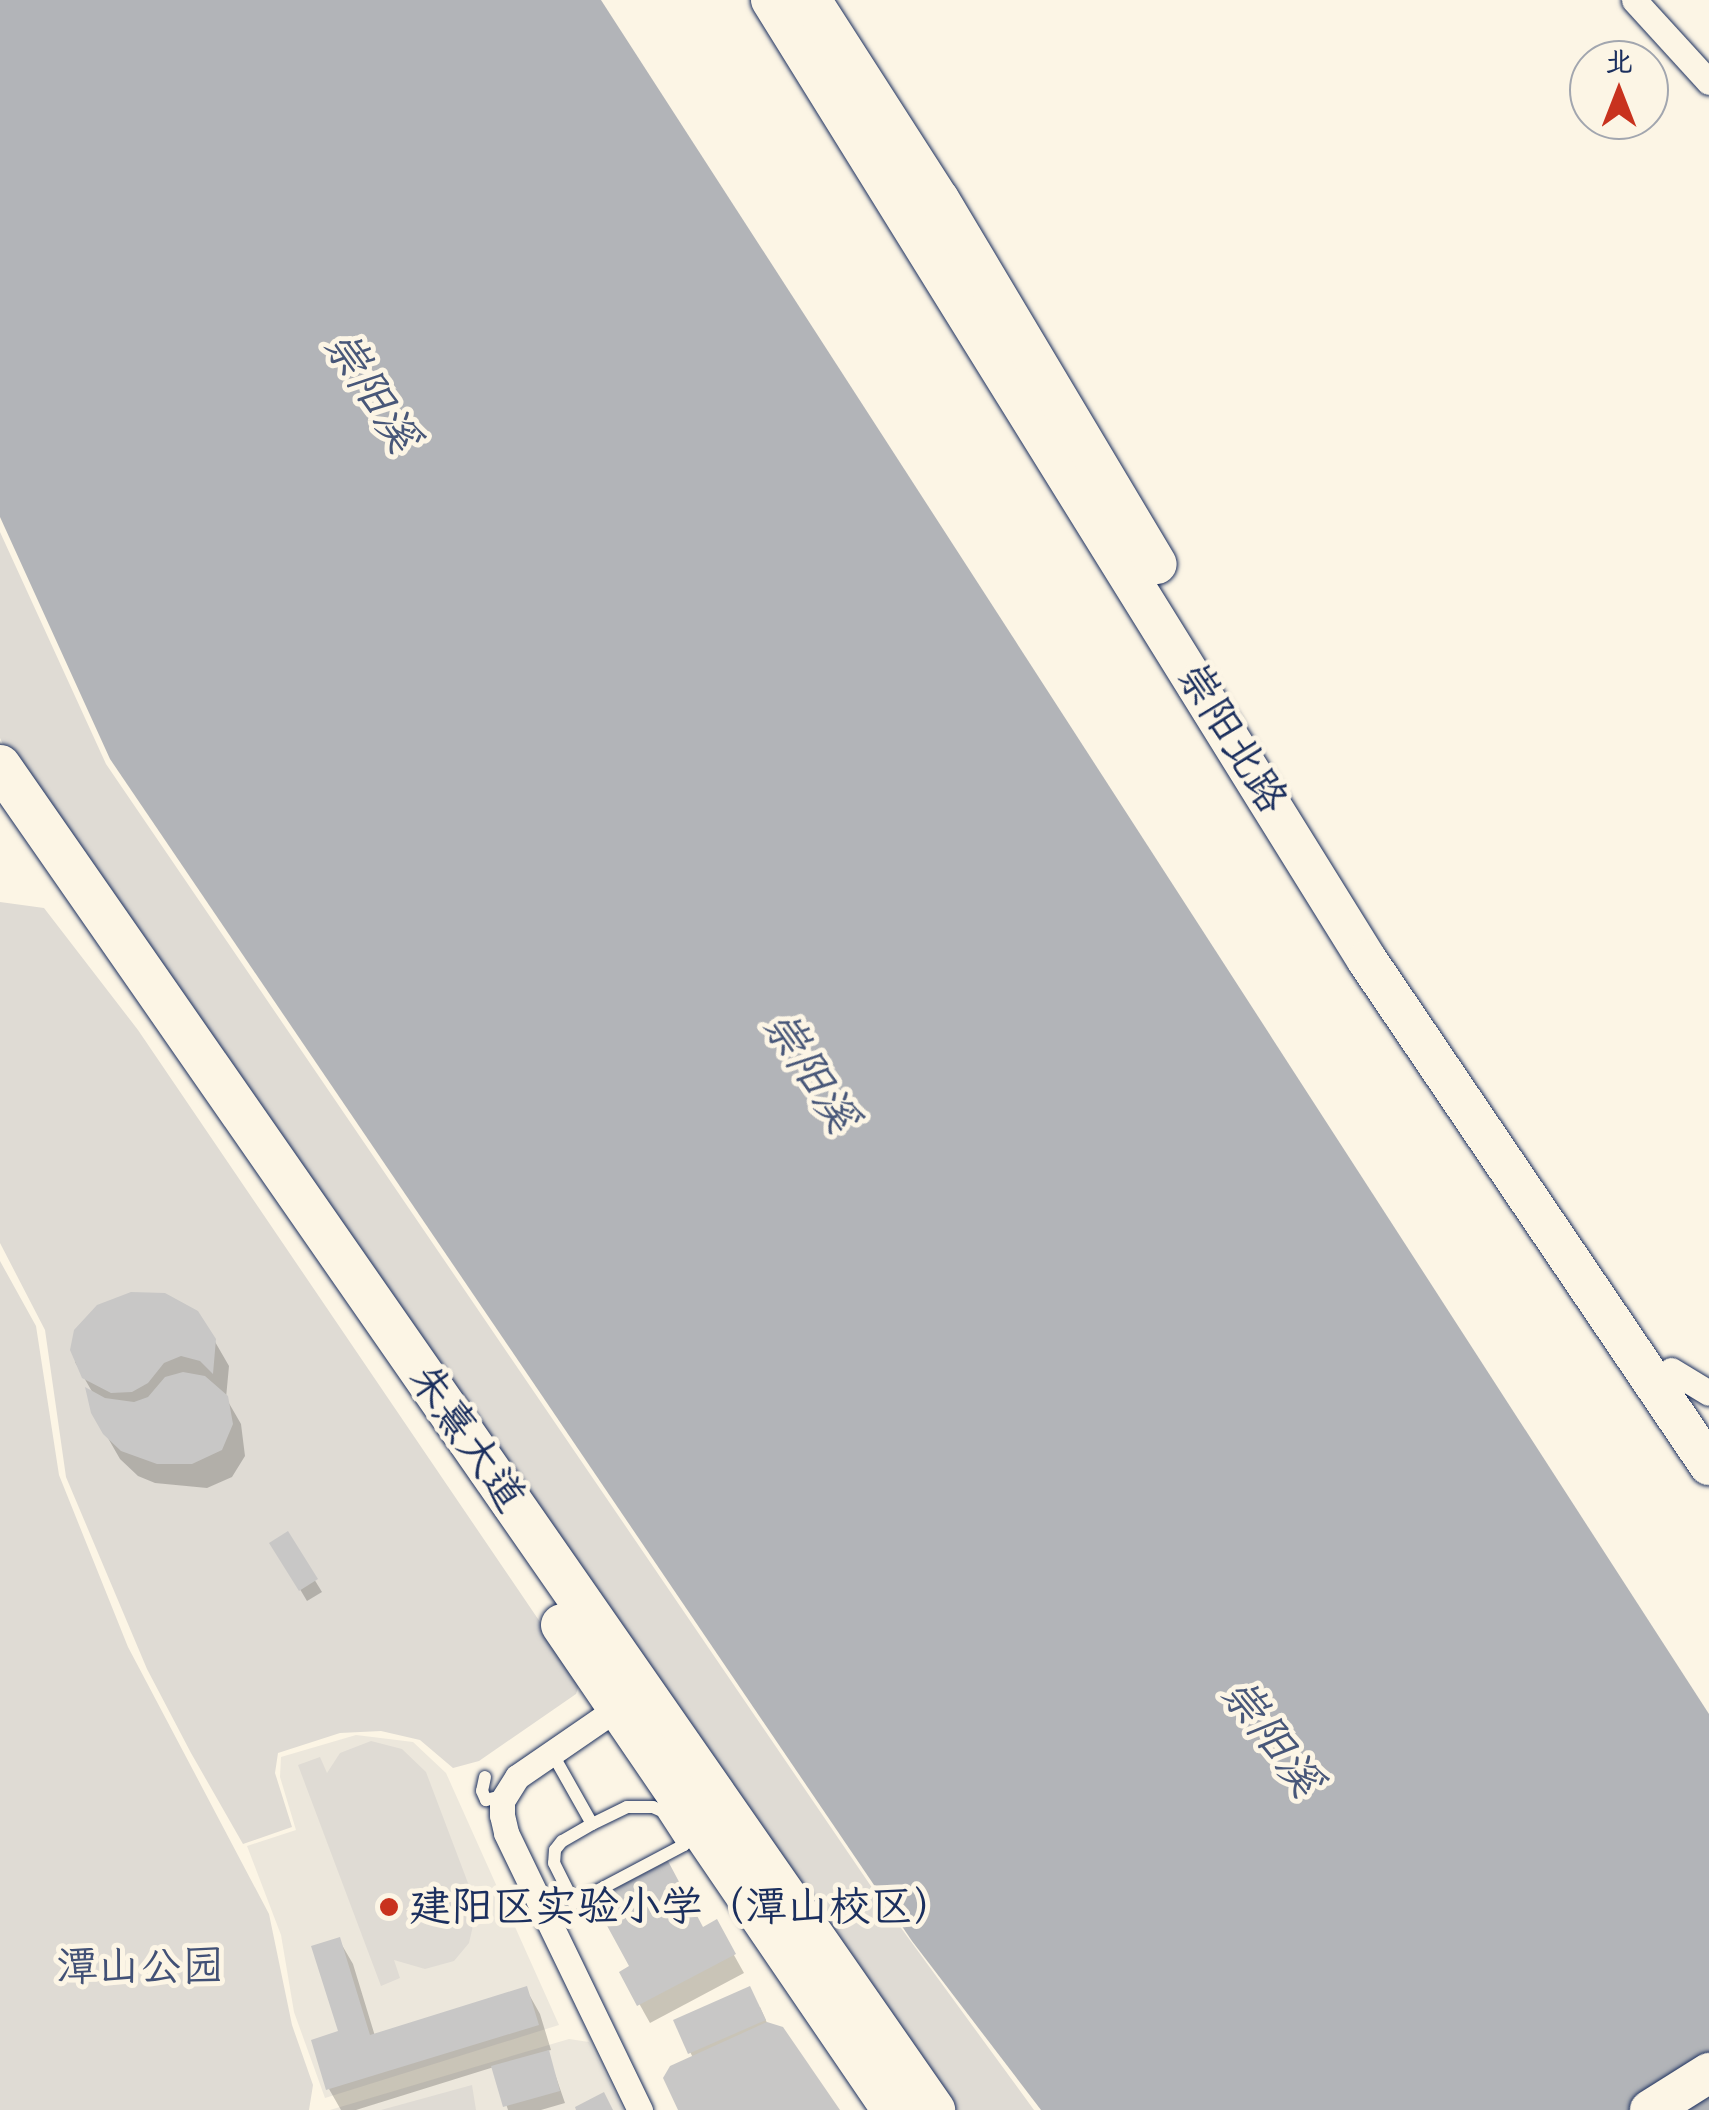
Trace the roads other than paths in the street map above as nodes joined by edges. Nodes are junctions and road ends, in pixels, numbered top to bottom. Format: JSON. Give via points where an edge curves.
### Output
{"nodes":[{"id":1,"x":771,"y":0,"type":"edge"},
{"id":2,"x":811,"y":0,"type":"edge"},
{"id":3,"x":1634,"y":0,"type":"edge"},
{"id":4,"x":1709,"y":82,"type":"edge"},
{"id":5,"x":0,"y":766,"type":"edge"},
{"id":6,"x":0,"y":815,"type":"edge"},
{"id":7,"x":1671,"y":1370,"type":"junction"},
{"id":8,"x":1709,"y":1394,"type":"edge"},
{"id":9,"x":1709,"y":1426,"type":"edge"},
{"id":10,"x":1709,"y":1465,"type":"edge"},
{"id":11,"x":630,"y":1700,"type":"junction"},
{"id":12,"x":552,"y":1753,"type":"junction"},
{"id":13,"x":592,"y":1824,"type":"junction"},
{"id":14,"x":1709,"y":2073,"type":"edge"},
{"id":15,"x":640,"y":2110,"type":"edge"},
{"id":16,"x":893,"y":2110,"type":"edge"},
{"id":17,"x":934,"y":2110,"type":"edge"},
{"id":18,"x":1650,"y":2110,"type":"edge"}],
"edges":[{"from":1,"to":10,"type":"main road","name":"崇阳北路","via":[[1367,960]]},
{"from":2,"to":7,"type":"main road","name":"崇阳北路","via":[[1385,944]]},
{"from":3,"to":4,"type":"street"},
{"from":5,"to":11,"type":"highway","name":"朱熹大道"},
{"from":6,"to":11,"type":"highway","name":"朱熹大道","via":[[446,1451]]},
{"from":7,"to":8,"type":"street"},
{"from":7,"to":9,"type":"main road","name":"崇阳北路"},
{"from":11,"to":12,"type":"street"},
{"from":11,"to":16,"type":"highway","name":"朱熹大道"},
{"from":11,"to":17,"type":"highway","name":"朱熹大道"},
{"from":12,"to":13,"type":"lane"},
{"from":12,"to":15,"type":"street","via":[[496,1782],[506,1833]]},
{"from":13,"to":13,"type":"lane","via":[[555,1850],[574,1903],[684,1845],[652,1806],[627,1808]]},
{"from":14,"to":18,"type":"main road"}]}
